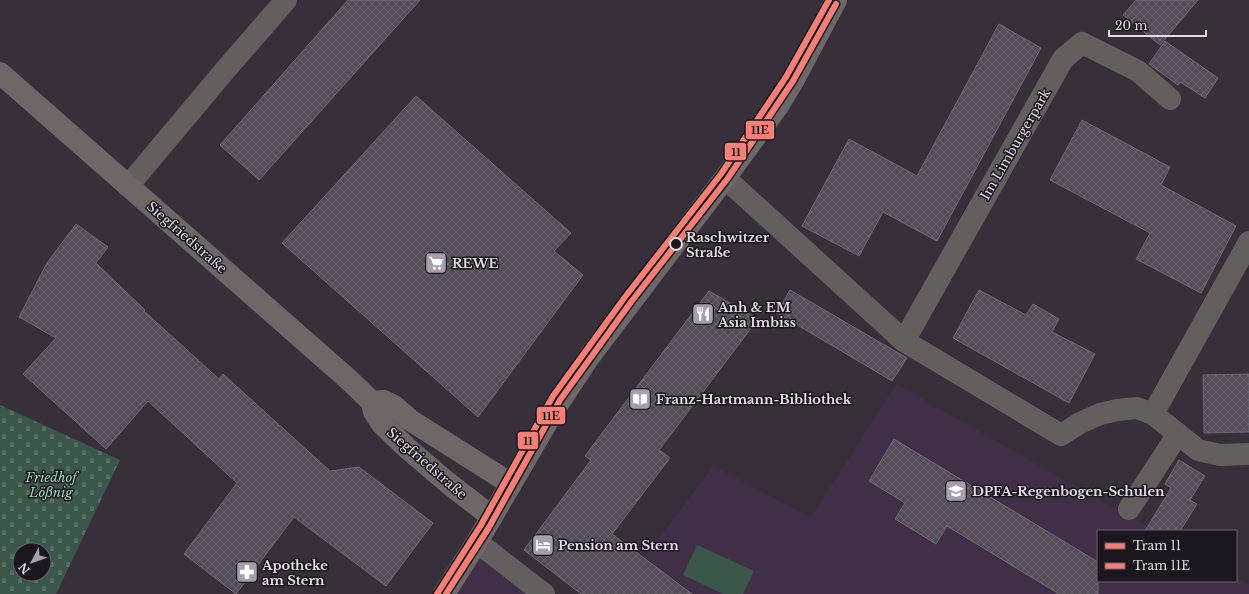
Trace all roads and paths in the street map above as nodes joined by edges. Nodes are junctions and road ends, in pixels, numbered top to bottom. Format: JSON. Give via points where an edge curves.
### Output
{"nodes":[{"id":1,"x":286,"y":0,"type":"edge"},
{"id":2,"x":836,"y":0,"type":"edge"},
{"id":3,"x":1,"y":76,"type":"edge"},
{"id":4,"x":1170,"y":99,"type":"dead end"},
{"id":5,"x":725,"y":178,"type":"junction"},
{"id":6,"x":128,"y":186,"type":"junction"},
{"id":7,"x":1249,"y":242,"type":"edge"},
{"id":8,"x":904,"y":341,"type":"junction"},
{"id":9,"x":372,"y":402,"type":"junction"},
{"id":10,"x":1153,"y":414,"type":"junction"},
{"id":11,"x":1178,"y":434,"type":"junction"},
{"id":12,"x":1249,"y":454,"type":"edge"},
{"id":13,"x":511,"y":484,"type":"junction"},
{"id":14,"x":1129,"y":509,"type":"dead end"},
{"id":15,"x":492,"y":517,"type":"junction"},
{"id":16,"x":477,"y":542,"type":"junction"},
{"id":17,"x":444,"y":594,"type":"edge"},
{"id":18,"x":544,"y":594,"type":"edge"}],
"edges":[{"from":1,"to":6,"type":"street"},
{"from":2,"to":5,"type":"main road","via":[[778,106]]},
{"from":3,"to":6,"type":"main road","name":"Siegfriedstraße"},
{"from":4,"to":8,"type":"street","name":"Im Limburgerpark","via":[[1138,71],[1082,43],[1063,59]]},
{"from":5,"to":8,"type":"street"},
{"from":5,"to":13,"type":"main road","via":[[589,357]]},
{"from":6,"to":9,"type":"main road","name":"Siegfriedstraße"},
{"from":7,"to":10,"type":"street"},
{"from":8,"to":10,"type":"street","via":[[1061,435],[1100,414],[1117,410],[1138,408]]},
{"from":9,"to":13,"type":"main road","name":"Siegfriedstraße","via":[[384,401],[394,406],[410,420]]},
{"from":9,"to":15,"type":"main road","name":"Siegfriedstraße","via":[[374,412],[382,424],[407,448]]},
{"from":10,"to":11,"type":"street"},
{"from":11,"to":12,"type":"street","via":[[1198,450],[1220,455]]},
{"from":11,"to":14,"type":"street"},
{"from":13,"to":15,"type":"main road"},
{"from":15,"to":16,"type":"main road"},
{"from":16,"to":17,"type":"main road"},
{"from":16,"to":18,"type":"street"}]}
